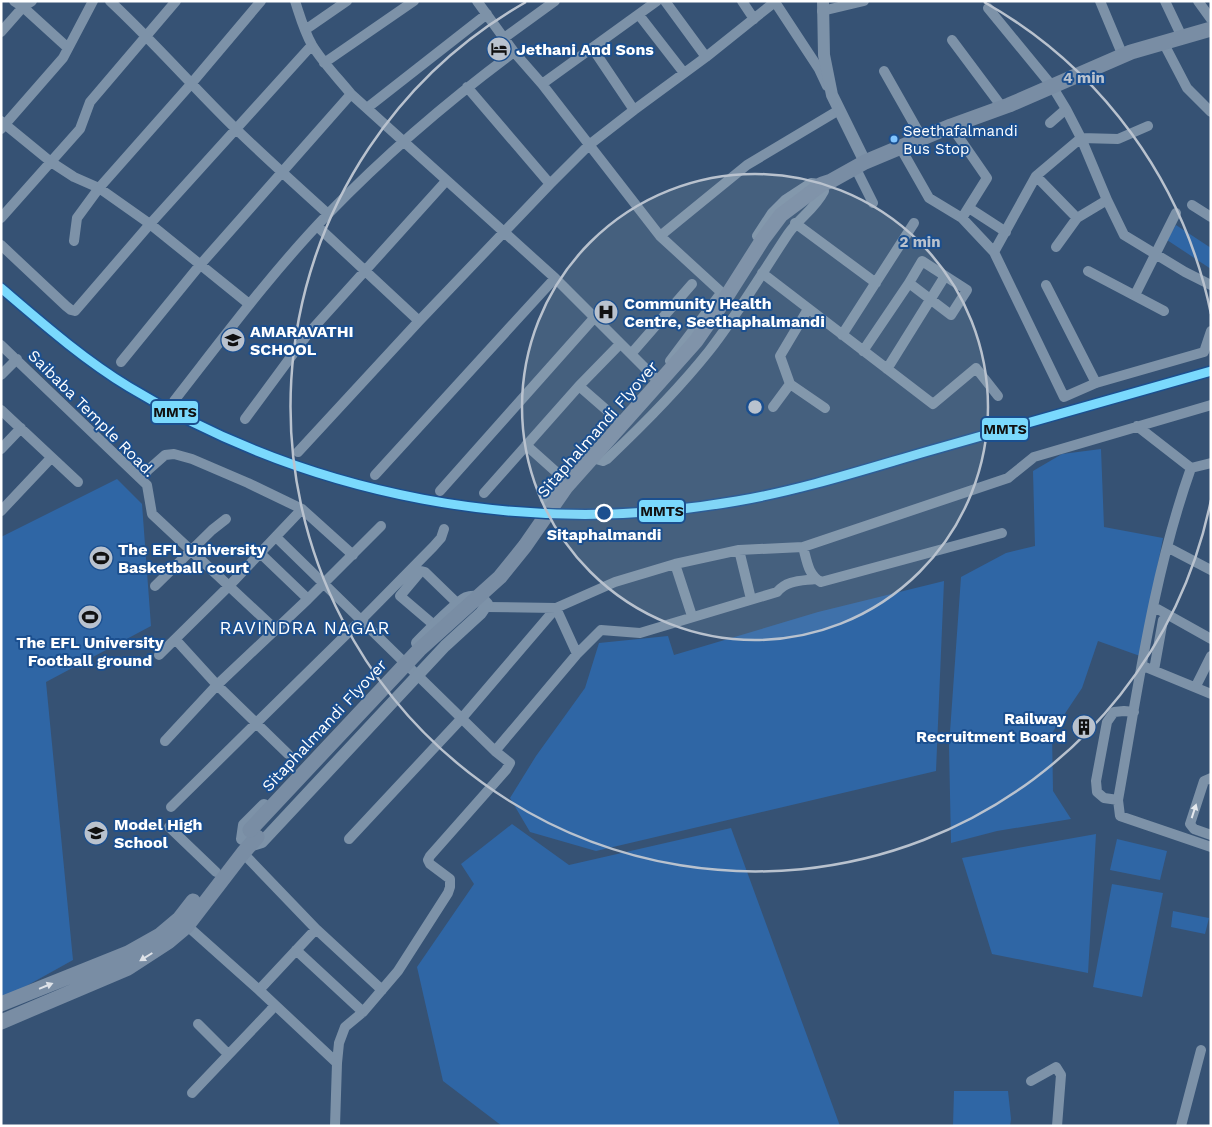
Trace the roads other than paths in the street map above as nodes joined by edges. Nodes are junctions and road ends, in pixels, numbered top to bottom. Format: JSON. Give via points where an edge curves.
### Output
{"nodes":[{"id":1,"x":14,"y":1,"type":"edge"},
{"id":2,"x":32,"y":1,"type":"edge"},
{"id":3,"x":93,"y":1,"type":"edge"},
{"id":4,"x":110,"y":1,"type":"edge"},
{"id":5,"x":176,"y":1,"type":"edge"},
{"id":6,"x":261,"y":1,"type":"edge"},
{"id":7,"x":295,"y":1,"type":"edge"},
{"id":8,"x":347,"y":1,"type":"edge"},
{"id":9,"x":414,"y":1,"type":"edge"},
{"id":10,"x":477,"y":1,"type":"edge"},
{"id":11,"x":555,"y":1,"type":"edge"},
{"id":12,"x":665,"y":1,"type":"edge"},
{"id":13,"x":742,"y":1,"type":"edge"},
{"id":14,"x":864,"y":1,"type":"edge"},
{"id":15,"x":1100,"y":1,"type":"edge"},
{"id":16,"x":1165,"y":1,"type":"edge"},
{"id":17,"x":1198,"y":1,"type":"edge"},
{"id":18,"x":775,"y":2,"type":"edge"},
{"id":19,"x":651,"y":3,"type":"edge"},
{"id":20,"x":822,"y":6,"type":"edge"},
{"id":21,"x":23,"y":7,"type":"junction"},
{"id":22,"x":988,"y":8,"type":"dead end"},
{"id":23,"x":487,"y":14,"type":"junction"},
{"id":24,"x":639,"y":15,"type":"junction"},
{"id":25,"x":754,"y":19,"type":"junction"},
{"id":26,"x":1210,"y":29,"type":"edge"},
{"id":27,"x":305,"y":30,"type":"junction"},
{"id":28,"x":1,"y":32,"type":"edge"},
{"id":29,"x":147,"y":36,"type":"junction"},
{"id":30,"x":1182,"y":37,"type":"junction"},
{"id":31,"x":504,"y":38,"type":"junction"},
{"id":32,"x":952,"y":40,"type":"dead end"},
{"id":33,"x":1163,"y":42,"type":"junction"},
{"id":34,"x":312,"y":45,"type":"junction"},
{"id":35,"x":68,"y":48,"type":"junction"},
{"id":36,"x":593,"y":49,"type":"junction"},
{"id":37,"x":514,"y":52,"type":"junction"},
{"id":38,"x":1123,"y":56,"type":"junction"},
{"id":39,"x":706,"y":57,"type":"junction"},
{"id":40,"x":324,"y":63,"type":"junction"},
{"id":41,"x":884,"y":71,"type":"dead end"},
{"id":42,"x":684,"y":73,"type":"junction"},
{"id":43,"x":191,"y":84,"type":"junction"},
{"id":44,"x":542,"y":84,"type":"junction"},
{"id":45,"x":1052,"y":86,"type":"junction"},
{"id":46,"x":467,"y":87,"type":"junction"},
{"id":47,"x":352,"y":94,"type":"junction"},
{"id":48,"x":832,"y":95,"type":"junction"},
{"id":49,"x":1002,"y":107,"type":"junction"},
{"id":50,"x":367,"y":108,"type":"junction"},
{"id":51,"x":634,"y":110,"type":"junction"},
{"id":52,"x":838,"y":110,"type":"junction"},
{"id":53,"x":1066,"y":110,"type":"junction"},
{"id":54,"x":1211,"y":112,"type":"edge"},
{"id":55,"x":1050,"y":124,"type":"dead end"},
{"id":56,"x":2,"y":125,"type":"edge"},
{"id":57,"x":951,"y":126,"type":"junction"},
{"id":58,"x":1148,"y":126,"type":"dead end"},
{"id":59,"x":235,"y":129,"type":"junction"},
{"id":60,"x":922,"y":138,"type":"junction"},
{"id":61,"x":1081,"y":138,"type":"junction"},
{"id":62,"x":403,"y":140,"type":"junction"},
{"id":63,"x":589,"y":145,"type":"junction"},
{"id":64,"x":900,"y":147,"type":"junction"},
{"id":65,"x":50,"y":162,"type":"junction"},
{"id":66,"x":860,"y":165,"type":"junction"},
{"id":67,"x":281,"y":172,"type":"junction"},
{"id":68,"x":1036,"y":176,"type":"junction"},
{"id":69,"x":446,"y":181,"type":"junction"},
{"id":70,"x":550,"y":184,"type":"junction"},
{"id":71,"x":99,"y":188,"type":"junction"},
{"id":72,"x":820,"y":190,"type":"junction"},
{"id":73,"x":1107,"y":200,"type":"junction"},
{"id":74,"x":873,"y":203,"type":"dead end"},
{"id":75,"x":1192,"y":205,"type":"dead end"},
{"id":76,"x":969,"y":208,"type":"junction"},
{"id":77,"x":1176,"y":213,"type":"dead end"},
{"id":78,"x":328,"y":214,"type":"junction"},
{"id":79,"x":1211,"y":217,"type":"edge"},
{"id":80,"x":1,"y":218,"type":"edge"},
{"id":81,"x":962,"y":218,"type":"junction"},
{"id":82,"x":1078,"y":218,"type":"junction"},
{"id":83,"x":150,"y":224,"type":"junction"},
{"id":84,"x":795,"y":224,"type":"junction"},
{"id":85,"x":914,"y":224,"type":"dead end"},
{"id":86,"x":317,"y":226,"type":"junction"},
{"id":87,"x":504,"y":232,"type":"junction"},
{"id":88,"x":1006,"y":232,"type":"junction"},
{"id":89,"x":660,"y":236,"type":"junction"},
{"id":90,"x":74,"y":241,"type":"dead end"},
{"id":91,"x":1,"y":245,"type":"edge"},
{"id":92,"x":1056,"y":248,"type":"dead end"},
{"id":93,"x":994,"y":252,"type":"junction"},
{"id":94,"x":1155,"y":254,"type":"junction"},
{"id":95,"x":200,"y":265,"type":"junction"},
{"id":96,"x":364,"y":271,"type":"junction"},
{"id":97,"x":1088,"y":271,"type":"dead end"},
{"id":98,"x":762,"y":273,"type":"junction"},
{"id":99,"x":945,"y":276,"type":"junction"},
{"id":100,"x":555,"y":278,"type":"junction"},
{"id":101,"x":910,"y":282,"type":"junction"},
{"id":102,"x":876,"y":283,"type":"junction"},
{"id":103,"x":692,"y":284,"type":"dead end"},
{"id":104,"x":1046,"y":285,"type":"dead end"},
{"id":105,"x":1211,"y":285,"type":"edge"},
{"id":106,"x":721,"y":292,"type":"junction"},
{"id":107,"x":1135,"y":295,"type":"junction"},
{"id":108,"x":931,"y":298,"type":"junction"},
{"id":109,"x":249,"y":304,"type":"junction"},
{"id":110,"x":808,"y":309,"type":"junction"},
{"id":111,"x":1164,"y":311,"type":"dead end"},
{"id":112,"x":594,"y":318,"type":"junction"},
{"id":113,"x":419,"y":321,"type":"junction"},
{"id":114,"x":1211,"y":331,"type":"edge"},
{"id":115,"x":842,"y":335,"type":"junction"},
{"id":116,"x":620,"y":344,"type":"junction"},
{"id":117,"x":1,"y":345,"type":"edge"},
{"id":118,"x":863,"y":351,"type":"junction"},
{"id":119,"x":630,"y":354,"type":"junction"},
{"id":120,"x":17,"y":360,"type":"junction"},
{"id":121,"x":121,"y":362,"type":"dead end"},
{"id":122,"x":887,"y":369,"type":"junction"},
{"id":123,"x":1,"y":375,"type":"edge"},
{"id":124,"x":656,"y":379,"type":"junction"},
{"id":125,"x":790,"y":384,"type":"junction"},
{"id":126,"x":1096,"y":384,"type":"junction"},
{"id":127,"x":580,"y":386,"type":"junction"},
{"id":128,"x":998,"y":396,"type":"dead end"},
{"id":129,"x":174,"y":401,"type":"dead end"},
{"id":130,"x":1211,"y":404,"type":"edge"},
{"id":131,"x":773,"y":407,"type":"dead end"},
{"id":132,"x":825,"y":408,"type":"dead end"},
{"id":133,"x":1,"y":410,"type":"edge"},
{"id":134,"x":245,"y":419,"type":"dead end"},
{"id":135,"x":618,"y":420,"type":"junction"},
{"id":136,"x":1137,"y":426,"type":"junction"},
{"id":137,"x":21,"y":428,"type":"junction"},
{"id":138,"x":526,"y":445,"type":"junction"},
{"id":139,"x":1,"y":449,"type":"edge"},
{"id":140,"x":298,"y":452,"type":"dead end"},
{"id":141,"x":589,"y":452,"type":"junction"},
{"id":142,"x":51,"y":458,"type":"junction"},
{"id":143,"x":1211,"y":463,"type":"edge"},
{"id":144,"x":1191,"y":468,"type":"junction"},
{"id":145,"x":375,"y":474,"type":"dead end"},
{"id":146,"x":564,"y":479,"type":"junction"},
{"id":147,"x":142,"y":480,"type":"junction"},
{"id":148,"x":78,"y":482,"type":"dead end"},
{"id":149,"x":440,"y":491,"type":"dead end"},
{"id":150,"x":484,"y":493,"type":"dead end"},
{"id":151,"x":545,"y":499,"type":"dead end"},
{"id":152,"x":302,"y":509,"type":"junction"},
{"id":153,"x":1,"y":511,"type":"edge"},
{"id":154,"x":226,"y":519,"type":"dead end"},
{"id":155,"x":381,"y":526,"type":"dead end"},
{"id":156,"x":444,"y":529,"type":"dead end"},
{"id":157,"x":1002,"y":533,"type":"dead end"},
{"id":158,"x":276,"y":537,"type":"junction"},
{"id":159,"x":803,"y":547,"type":"junction"},
{"id":160,"x":1167,"y":547,"type":"junction"},
{"id":161,"x":739,"y":550,"type":"junction"},
{"id":162,"x":191,"y":551,"type":"junction"},
{"id":163,"x":260,"y":553,"type":"junction"},
{"id":164,"x":353,"y":555,"type":"junction"},
{"id":165,"x":675,"y":564,"type":"junction"},
{"id":166,"x":1211,"y":570,"type":"edge"},
{"id":167,"x":815,"y":579,"type":"junction"},
{"id":168,"x":324,"y":583,"type":"junction"},
{"id":169,"x":155,"y":586,"type":"dead end"},
{"id":170,"x":228,"y":587,"type":"junction"},
{"id":171,"x":308,"y":599,"type":"junction"},
{"id":172,"x":751,"y":599,"type":"junction"},
{"id":173,"x":458,"y":604,"type":"junction"},
{"id":174,"x":486,"y":607,"type":"junction"},
{"id":175,"x":1154,"y":607,"type":"junction"},
{"id":176,"x":556,"y":608,"type":"junction"},
{"id":177,"x":692,"y":616,"type":"junction"},
{"id":178,"x":361,"y":620,"type":"junction"},
{"id":179,"x":1163,"y":620,"type":"dead end"},
{"id":180,"x":434,"y":625,"type":"junction"},
{"id":181,"x":276,"y":630,"type":"junction"},
{"id":182,"x":1211,"y":639,"type":"edge"},
{"id":183,"x":176,"y":640,"type":"junction"},
{"id":184,"x":577,"y":654,"type":"junction"},
{"id":185,"x":159,"y":655,"type":"dead end"},
{"id":186,"x":1211,"y":656,"type":"edge"},
{"id":187,"x":401,"y":660,"type":"junction"},
{"id":188,"x":1143,"y":666,"type":"junction"},
{"id":189,"x":1154,"y":668,"type":"junction"},
{"id":190,"x":418,"y":676,"type":"junction"},
{"id":191,"x":1186,"y":676,"type":"dead end"},
{"id":192,"x":217,"y":685,"type":"junction"},
{"id":193,"x":1196,"y":686,"type":"junction"},
{"id":194,"x":1211,"y":694,"type":"edge"},
{"id":195,"x":1134,"y":712,"type":"junction"},
{"id":196,"x":462,"y":718,"type":"junction"},
{"id":197,"x":257,"y":723,"type":"junction"},
{"id":198,"x":165,"y":741,"type":"dead end"},
{"id":199,"x":495,"y":751,"type":"junction"},
{"id":200,"x":288,"y":754,"type":"dead end"},
{"id":201,"x":1211,"y":778,"type":"edge"},
{"id":202,"x":1118,"y":800,"type":"junction"},
{"id":203,"x":170,"y":807,"type":"dead end"},
{"id":204,"x":169,"y":826,"type":"dead end"},
{"id":205,"x":1211,"y":835,"type":"edge"},
{"id":206,"x":349,"y":838,"type":"dead end"},
{"id":207,"x":248,"y":841,"type":"junction"},
{"id":208,"x":1211,"y":846,"type":"edge"},
{"id":209,"x":216,"y":872,"type":"junction"},
{"id":210,"x":183,"y":922,"type":"junction"},
{"id":211,"x":316,"y":929,"type":"junction"},
{"id":212,"x":296,"y":950,"type":"junction"},
{"id":213,"x":259,"y":990,"type":"junction"},
{"id":214,"x":382,"y":990,"type":"junction"},
{"id":215,"x":1,"y":1004,"type":"edge"},
{"id":216,"x":274,"y":1004,"type":"junction"},
{"id":217,"x":363,"y":1012,"type":"junction"},
{"id":218,"x":1,"y":1022,"type":"edge"},
{"id":219,"x":198,"y":1024,"type":"dead end"},
{"id":220,"x":1201,"y":1050,"type":"dead end"},
{"id":221,"x":228,"y":1054,"type":"junction"},
{"id":222,"x":337,"y":1063,"type":"junction"},
{"id":223,"x":1031,"y":1081,"type":"dead end"},
{"id":224,"x":192,"y":1093,"type":"dead end"},
{"id":225,"x":335,"y":1126,"type":"edge"},
{"id":226,"x":1057,"y":1126,"type":"edge"},
{"id":227,"x":1181,"y":1126,"type":"edge"}],
"edges":[{"from":1,"to":21,"type":"street"},
{"from":2,"to":21,"type":"street"},
{"from":3,"to":35,"type":"street"},
{"from":4,"to":29,"type":"street"},
{"from":5,"to":29,"type":"street"},
{"from":6,"to":43,"type":"street"},
{"from":7,"to":27,"type":"street"},
{"from":8,"to":27,"type":"street"},
{"from":9,"to":40,"type":"street"},
{"from":10,"to":23,"type":"street"},
{"from":11,"to":31,"type":"street"},
{"from":12,"to":39,"type":"street"},
{"from":13,"to":25,"type":"street"},
{"from":14,"to":20,"type":"street"},
{"from":15,"to":38,"type":"street"},
{"from":16,"to":30,"type":"street"},
{"from":17,"to":26,"type":"street"},
{"from":18,"to":25,"type":"street"},
{"from":18,"to":48,"type":"street","via":[[819,69]]},
{"from":19,"to":24,"type":"street"},
{"from":20,"to":48,"type":"street","via":[[824,55]]},
{"from":21,"to":28,"type":"street"},
{"from":21,"to":35,"type":"street"},
{"from":22,"to":45,"type":"street"},
{"from":23,"to":31,"type":"street"},
{"from":23,"to":50,"type":"street"},
{"from":24,"to":36,"type":"street"},
{"from":24,"to":42,"type":"street"},
{"from":25,"to":39,"type":"street"},
{"from":26,"to":30,"type":"main road","name":"Sitaphalmandi Flyover"},
{"from":27,"to":34,"type":"street"},
{"from":29,"to":43,"type":"street"},
{"from":29,"to":65,"type":"street","via":[[90,102],[80,129]]},
{"from":30,"to":33,"type":"main road","name":"Sitaphalmandi Flyover"},
{"from":31,"to":37,"type":"street"},
{"from":32,"to":49,"type":"street"},
{"from":33,"to":38,"type":"main road","name":"Sitaphalmandi Flyover"},
{"from":33,"to":54,"type":"street","via":[[1187,88]]},
{"from":34,"to":40,"type":"street"},
{"from":34,"to":59,"type":"street"},
{"from":35,"to":56,"type":"street","via":[[63,58]]},
{"from":36,"to":44,"type":"street"},
{"from":36,"to":51,"type":"street"},
{"from":37,"to":44,"type":"street"},
{"from":37,"to":46,"type":"street"},
{"from":38,"to":45,"type":"main road","name":"Sitaphalmandi Flyover"},
{"from":39,"to":42,"type":"street"},
{"from":40,"to":47,"type":"street"},
{"from":41,"to":60,"type":"street"},
{"from":42,"to":51,"type":"street"},
{"from":43,"to":59,"type":"street"},
{"from":43,"to":71,"type":"street"},
{"from":44,"to":63,"type":"street"},
{"from":45,"to":49,"type":"main road","name":"Sitaphalmandi Flyover"},
{"from":45,"to":53,"type":"street"},
{"from":46,"to":62,"type":"street"},
{"from":46,"to":70,"type":"street"},
{"from":47,"to":50,"type":"street"},
{"from":47,"to":67,"type":"street"},
{"from":48,"to":52,"type":"street"},
{"from":49,"to":57,"type":"main road","name":"Sitaphalmandi Flyover"},
{"from":50,"to":62,"type":"street"},
{"from":51,"to":63,"type":"street"},
{"from":52,"to":66,"type":"street"},
{"from":52,"to":89,"type":"street","via":[[747,165]]},
{"from":53,"to":55,"type":"street"},
{"from":53,"to":61,"type":"street"},
{"from":56,"to":65,"type":"street"},
{"from":57,"to":60,"type":"main road","name":"Sitaphalmandi Flyover"},
{"from":57,"to":76,"type":"street","via":[[987,178]]},
{"from":58,"to":61,"type":"street","via":[[1118,139]]},
{"from":59,"to":67,"type":"street"},
{"from":59,"to":83,"type":"street"},
{"from":60,"to":64,"type":"main road","name":"Sitaphalmandi Flyover"},
{"from":61,"to":68,"type":"street"},
{"from":61,"to":73,"type":"street"},
{"from":62,"to":69,"type":"street"},
{"from":62,"to":78,"type":"street"},
{"from":63,"to":70,"type":"street"},
{"from":63,"to":89,"type":"street"},
{"from":64,"to":66,"type":"main road","name":"Sitaphalmandi Flyover"},
{"from":64,"to":81,"type":"street","via":[[928,198]]},
{"from":65,"to":71,"type":"street"},
{"from":65,"to":80,"type":"street"},
{"from":66,"to":72,"type":"main road","name":"Sitaphalmandi Flyover"},
{"from":66,"to":74,"type":"street"},
{"from":67,"to":78,"type":"street"},
{"from":67,"to":95,"type":"street"},
{"from":68,"to":82,"type":"street"},
{"from":68,"to":88,"type":"street"},
{"from":69,"to":87,"type":"street"},
{"from":69,"to":96,"type":"street"},
{"from":70,"to":87,"type":"street"},
{"from":71,"to":83,"type":"street"},
{"from":71,"to":90,"type":"street","via":[[77,218]]},
{"from":72,"to":84,"type":"street","via":[[819,202]]},
{"from":72,"to":106,"type":"street","via":[[811,183],[772,213]]},
{"from":72,"to":207,"type":"main road","name":"Sitaphalmandi Flyover","bridge":true,"via":[[781,215],[696,341],[566,487],[502,582],[419,650]]},
{"from":73,"to":82,"type":"street"},
{"from":73,"to":94,"type":"street","via":[[1124,235]]},
{"from":75,"to":79,"type":"street"},
{"from":76,"to":81,"type":"street"},
{"from":76,"to":88,"type":"street"},
{"from":77,"to":94,"type":"street"},
{"from":78,"to":86,"type":"street"},
{"from":81,"to":93,"type":"street"},
{"from":82,"to":92,"type":"street"},
{"from":83,"to":91,"type":"street","via":[[75,310],[70,310]]},
{"from":83,"to":95,"type":"street"},
{"from":84,"to":98,"type":"street"},
{"from":84,"to":102,"type":"street"},
{"from":85,"to":102,"type":"street"},
{"from":86,"to":96,"type":"street"},
{"from":86,"to":109,"type":"street"},
{"from":87,"to":100,"type":"street"},
{"from":87,"to":113,"type":"street"},
{"from":88,"to":93,"type":"street"},
{"from":89,"to":106,"type":"street"},
{"from":93,"to":126,"type":"street","via":[[1064,397]]},
{"from":94,"to":105,"type":"street"},
{"from":94,"to":107,"type":"street"},
{"from":95,"to":109,"type":"street"},
{"from":95,"to":121,"type":"street"},
{"from":96,"to":113,"type":"street"},
{"from":96,"to":134,"type":"street","via":[[307,335]]},
{"from":97,"to":107,"type":"street"},
{"from":98,"to":110,"type":"street"},
{"from":98,"to":141,"type":"street","via":[[708,352],[635,433],[604,461]]},
{"from":99,"to":101,"type":"street","via":[[922,261]]},
{"from":99,"to":108,"type":"street"},
{"from":99,"to":108,"type":"street","via":[[967,290],[951,315]]},
{"from":100,"to":112,"type":"street"},
{"from":100,"to":145,"type":"street"},
{"from":101,"to":108,"type":"street"},
{"from":101,"to":118,"type":"street"},
{"from":102,"to":115,"type":"street"},
{"from":103,"to":119,"type":"street"},
{"from":104,"to":126,"type":"street"},
{"from":106,"to":124,"type":"street"},
{"from":107,"to":111,"type":"street"},
{"from":108,"to":122,"type":"street"},
{"from":109,"to":129,"type":"street"},
{"from":110,"to":115,"type":"street"},
{"from":110,"to":125,"type":"street","via":[[780,356]]},
{"from":112,"to":116,"type":"street"},
{"from":112,"to":149,"type":"street"},
{"from":113,"to":140,"type":"street"},
{"from":114,"to":126,"type":"street","via":[[1204,352]]},
{"from":115,"to":118,"type":"street"},
{"from":116,"to":119,"type":"street"},
{"from":116,"to":127,"type":"street"},
{"from":117,"to":120,"type":"street","name":"Saibaba Temple Road."},
{"from":118,"to":122,"type":"street"},
{"from":119,"to":124,"type":"street"},
{"from":120,"to":123,"type":"street"},
{"from":120,"to":147,"type":"street","name":"Saibaba Temple Road."},
{"from":122,"to":128,"type":"street","via":[[934,404],[976,368]]},
{"from":124,"to":135,"type":"street"},
{"from":125,"to":131,"type":"street"},
{"from":125,"to":132,"type":"street"},
{"from":127,"to":135,"type":"street"},
{"from":127,"to":138,"type":"street"},
{"from":130,"to":136,"type":"street"},
{"from":133,"to":137,"type":"street"},
{"from":135,"to":141,"type":"street"},
{"from":136,"to":144,"type":"street"},
{"from":136,"to":159,"type":"street","via":[[1034,457],[1008,478]]},
{"from":137,"to":139,"type":"street"},
{"from":137,"to":142,"type":"street"},
{"from":138,"to":146,"type":"street"},
{"from":138,"to":150,"type":"street"},
{"from":141,"to":146,"type":"street"},
{"from":142,"to":148,"type":"street"},
{"from":142,"to":153,"type":"street"},
{"from":143,"to":144,"type":"street"},
{"from":144,"to":160,"type":"street"},
{"from":146,"to":151,"type":"street"},
{"from":147,"to":152,"type":"street","via":[[165,455],[174,454],[248,483]]},
{"from":147,"to":162,"type":"street","name":"Saibaba Temple Road.","via":[[147,485],[152,514]]},
{"from":152,"to":158,"type":"street"},
{"from":152,"to":164,"type":"street"},
{"from":154,"to":162,"type":"street"},
{"from":155,"to":164,"type":"street"},
{"from":156,"to":178,"type":"street","via":[[441,538]]},
{"from":157,"to":167,"type":"street","via":[[821,582]]},
{"from":158,"to":163,"type":"street"},
{"from":158,"to":168,"type":"street"},
{"from":159,"to":161,"type":"street"},
{"from":159,"to":167,"type":"street"},
{"from":160,"to":166,"type":"street"},
{"from":160,"to":175,"type":"street"},
{"from":161,"to":165,"type":"street"},
{"from":161,"to":172,"type":"street"},
{"from":162,"to":169,"type":"street"},
{"from":162,"to":170,"type":"street","name":"Saibaba Temple Road."},
{"from":163,"to":170,"type":"street"},
{"from":163,"to":171,"type":"street"},
{"from":164,"to":168,"type":"street"},
{"from":165,"to":176,"type":"street","via":[[615,582]]},
{"from":165,"to":177,"type":"street"},
{"from":167,"to":172,"type":"street","via":[[788,583],[777,592]]},
{"from":168,"to":171,"type":"street"},
{"from":168,"to":178,"type":"street"},
{"from":170,"to":181,"type":"street","name":"Saibaba Temple Road."},
{"from":170,"to":183,"type":"street"},
{"from":171,"to":181,"type":"street"},
{"from":172,"to":177,"type":"street"},
{"from":173,"to":174,"type":"street","via":[[472,597],[484,600]]},
{"from":173,"to":180,"type":"street"},
{"from":173,"to":180,"type":"street","via":[[421,571],[400,596]]},
{"from":174,"to":176,"type":"street"},
{"from":174,"to":190,"type":"street"},
{"from":175,"to":182,"type":"street"},
{"from":175,"to":188,"type":"street"},
{"from":176,"to":184,"type":"street"},
{"from":176,"to":196,"type":"street"},
{"from":177,"to":184,"type":"street","via":[[640,633],[601,630]]},
{"from":178,"to":187,"type":"street"},
{"from":178,"to":197,"type":"street"},
{"from":179,"to":189,"type":"street"},
{"from":180,"to":187,"type":"street"},
{"from":181,"to":192,"type":"street"},
{"from":183,"to":185,"type":"street"},
{"from":183,"to":192,"type":"street"},
{"from":184,"to":199,"type":"street"},
{"from":186,"to":193,"type":"street"},
{"from":187,"to":190,"type":"street"},
{"from":187,"to":207,"type":"street","via":[[244,825]]},
{"from":188,"to":189,"type":"street"},
{"from":188,"to":195,"type":"street"},
{"from":189,"to":191,"type":"street"},
{"from":189,"to":193,"type":"street"},
{"from":190,"to":196,"type":"street"},
{"from":190,"to":207,"type":"street","via":[[262,842]]},
{"from":192,"to":197,"type":"street"},
{"from":192,"to":198,"type":"street"},
{"from":193,"to":194,"type":"street"},
{"from":195,"to":202,"type":"street"},
{"from":195,"to":202,"type":"street","via":[[1114,712],[1107,722],[1096,781],[1097,792],[1104,798]]},
{"from":196,"to":199,"type":"street"},
{"from":196,"to":206,"type":"street"},
{"from":197,"to":200,"type":"street"},
{"from":197,"to":203,"type":"street"},
{"from":199,"to":214,"type":"street","via":[[510,766],[430,856],[430,864],[450,879],[450,887],[398,971]]},
{"from":205,"to":201,"type":"street","one_way":true,"via":[[1194,830],[1190,824],[1204,781]]},
{"from":202,"to":208,"type":"street","via":[[1120,816]]},
{"from":204,"to":209,"type":"street"},
{"from":207,"to":209,"type":"main road"},
{"from":207,"to":210,"type":"main road"},
{"from":207,"to":211,"type":"street"},
{"from":209,"to":210,"type":"main road"},
{"from":210,"to":213,"type":"street"},
{"from":215,"to":210,"type":"main road","one_way":true,"via":[[128,953]]},
{"from":210,"to":218,"type":"main road","one_way":true,"via":[[168,942],[128,968]]},
{"from":211,"to":212,"type":"street"},
{"from":211,"to":214,"type":"street"},
{"from":212,"to":213,"type":"street"},
{"from":212,"to":217,"type":"street"},
{"from":213,"to":216,"type":"street"},
{"from":214,"to":217,"type":"street"},
{"from":216,"to":221,"type":"street"},
{"from":216,"to":222,"type":"street"},
{"from":217,"to":222,"type":"street","via":[[345,1027]]},
{"from":219,"to":221,"type":"street"},
{"from":220,"to":227,"type":"street"},
{"from":221,"to":224,"type":"street"},
{"from":222,"to":225,"type":"street"},
{"from":223,"to":226,"type":"street","via":[[1056,1068],[1061,1075]]}]}
